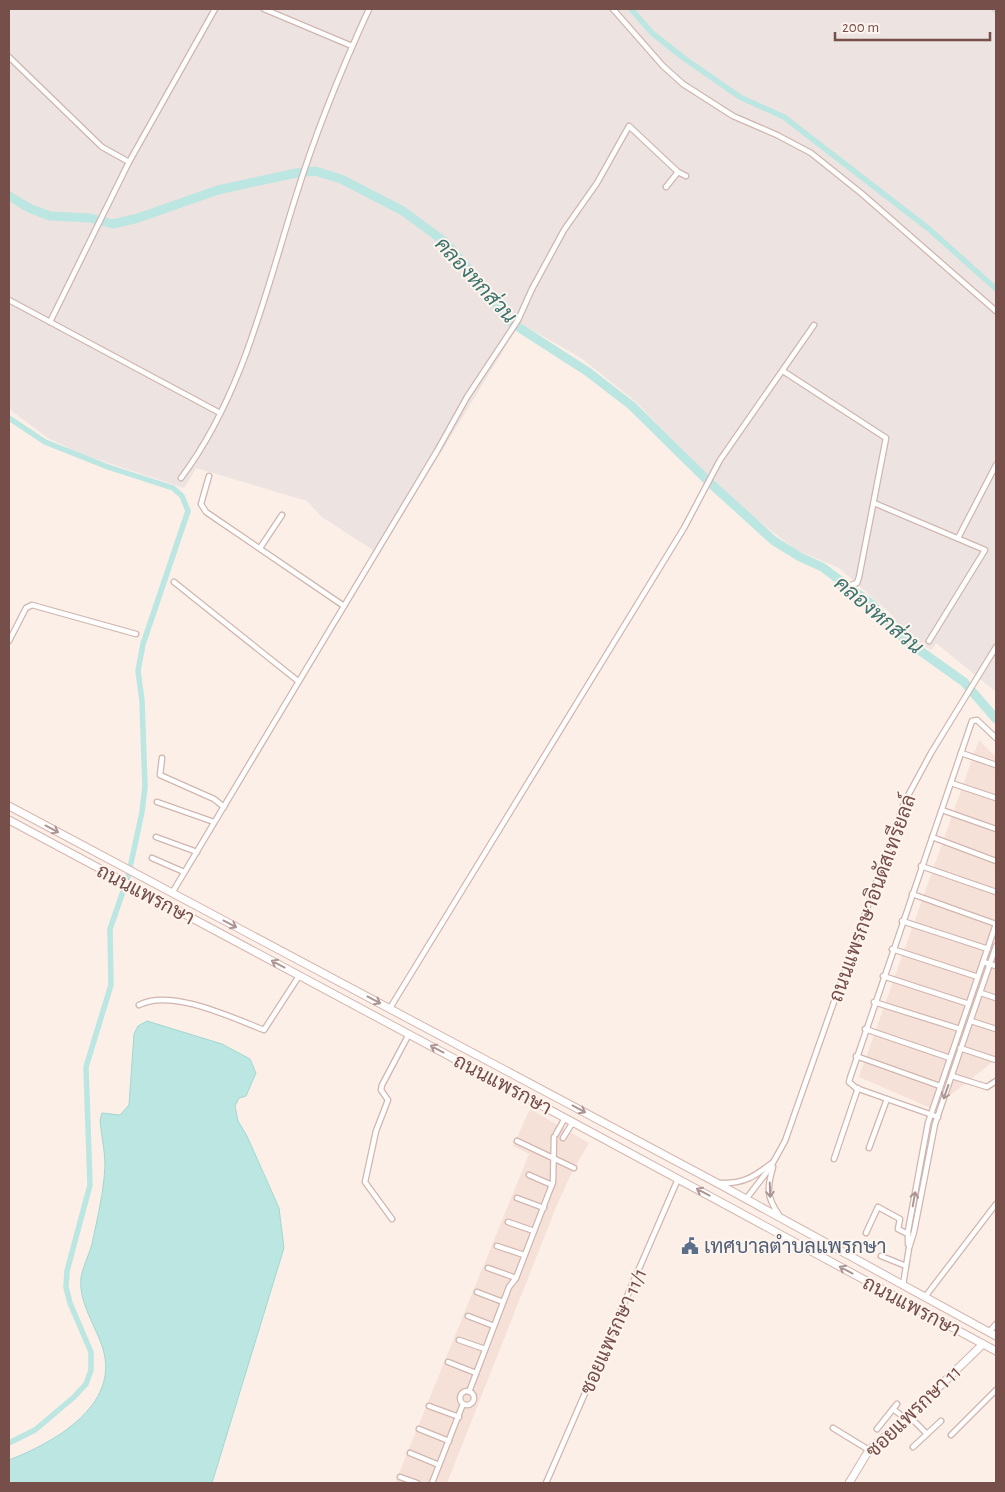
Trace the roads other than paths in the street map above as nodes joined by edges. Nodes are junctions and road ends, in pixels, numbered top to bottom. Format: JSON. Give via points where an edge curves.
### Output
{"nodes":[{"id":1,"x":215,"y":9,"type":"edge"},
{"id":2,"x":264,"y":9,"type":"edge"},
{"id":3,"x":369,"y":9,"type":"edge"},
{"id":4,"x":613,"y":9,"type":"edge"},
{"id":5,"x":352,"y":46,"type":"junction"},
{"id":6,"x":9,"y":57,"type":"edge"},
{"id":7,"x":129,"y":162,"type":"junction"},
{"id":8,"x":678,"y":172,"type":"junction"},
{"id":9,"x":686,"y":176,"type":"dead end"},
{"id":10,"x":666,"y":186,"type":"dead end"},
{"id":11,"x":9,"y":300,"type":"edge"},
{"id":12,"x":996,"y":310,"type":"edge"},
{"id":13,"x":50,"y":322,"type":"junction"},
{"id":14,"x":814,"y":325,"type":"dead end"},
{"id":15,"x":783,"y":371,"type":"junction"},
{"id":16,"x":220,"y":413,"type":"junction"},
{"id":17,"x":996,"y":465,"type":"edge"},
{"id":18,"x":209,"y":476,"type":"dead end"},
{"id":19,"x":181,"y":478,"type":"dead end"},
{"id":20,"x":874,"y":502,"type":"junction"},
{"id":21,"x":282,"y":515,"type":"dead end"},
{"id":22,"x":958,"y":538,"type":"junction"},
{"id":23,"x":260,"y":548,"type":"junction"},
{"id":24,"x":174,"y":582,"type":"dead end"},
{"id":25,"x":842,"y":588,"type":"dead end"},
{"id":26,"x":344,"y":606,"type":"junction"},
{"id":27,"x":136,"y":634,"type":"dead end"},
{"id":28,"x":9,"y":641,"type":"edge"},
{"id":29,"x":928,"y":641,"type":"dead end"},
{"id":30,"x":996,"y":647,"type":"edge"},
{"id":31,"x":298,"y":682,"type":"junction"},
{"id":32,"x":996,"y":738,"type":"edge"},
{"id":33,"x":960,"y":753,"type":"junction"},
{"id":34,"x":162,"y":758,"type":"dead end"},
{"id":35,"x":996,"y":765,"type":"edge"},
{"id":36,"x":951,"y":783,"type":"junction"},
{"id":37,"x":996,"y":798,"type":"edge"},
{"id":38,"x":157,"y":802,"type":"dead end"},
{"id":39,"x":9,"y":806,"type":"edge"},
{"id":40,"x":224,"y":807,"type":"junction"},
{"id":41,"x":942,"y":810,"type":"junction"},
{"id":42,"x":9,"y":820,"type":"edge"},
{"id":43,"x":214,"y":822,"type":"junction"},
{"id":44,"x":996,"y":829,"type":"edge"},
{"id":45,"x":156,"y":837,"type":"dead end"},
{"id":46,"x":932,"y":837,"type":"junction"},
{"id":47,"x":197,"y":852,"type":"junction"},
{"id":48,"x":152,"y":858,"type":"dead end"},
{"id":49,"x":996,"y":861,"type":"edge"},
{"id":50,"x":922,"y":866,"type":"junction"},
{"id":51,"x":184,"y":872,"type":"junction"},
{"id":52,"x":996,"y":892,"type":"edge"},
{"id":53,"x":172,"y":893,"type":"junction"},
{"id":54,"x":912,"y":894,"type":"junction"},
{"id":55,"x":902,"y":921,"type":"junction"},
{"id":56,"x":996,"y":924,"type":"edge"},
{"id":57,"x":996,"y":946,"type":"edge"},
{"id":58,"x":892,"y":949,"type":"junction"},
{"id":59,"x":988,"y":949,"type":"junction"},
{"id":60,"x":983,"y":962,"type":"junction"},
{"id":61,"x":990,"y":964,"type":"junction"},
{"id":62,"x":996,"y":966,"type":"edge"},
{"id":63,"x":299,"y":976,"type":"junction"},
{"id":64,"x":883,"y":976,"type":"junction"},
{"id":65,"x":978,"y":976,"type":"junction"},
{"id":66,"x":981,"y":993,"type":"junction"},
{"id":67,"x":996,"y":998,"type":"edge"},
{"id":68,"x":874,"y":1002,"type":"junction"},
{"id":69,"x":968,"y":1004,"type":"junction"},
{"id":70,"x":139,"y":1005,"type":"dead end"},
{"id":71,"x":390,"y":1008,"type":"junction"},
{"id":72,"x":971,"y":1020,"type":"junction"},
{"id":73,"x":960,"y":1029,"type":"junction"},
{"id":74,"x":996,"y":1029,"type":"edge"},
{"id":75,"x":865,"y":1030,"type":"junction"},
{"id":76,"x":410,"y":1034,"type":"junction"},
{"id":77,"x":954,"y":1046,"type":"junction"},
{"id":78,"x":961,"y":1049,"type":"junction"},
{"id":79,"x":473,"y":1053,"type":"junction"},
{"id":80,"x":856,"y":1056,"type":"junction"},
{"id":81,"x":950,"y":1058,"type":"junction"},
{"id":82,"x":996,"y":1060,"type":"edge"},
{"id":83,"x":467,"y":1065,"type":"junction"},
{"id":84,"x":952,"y":1076,"type":"junction"},
{"id":85,"x":996,"y":1081,"type":"edge"},
{"id":86,"x":940,"y":1086,"type":"junction"},
{"id":87,"x":858,"y":1088,"type":"junction"},
{"id":88,"x":887,"y":1099,"type":"junction"},
{"id":89,"x":931,"y":1114,"type":"junction"},
{"id":90,"x":938,"y":1117,"type":"junction"},
{"id":91,"x":565,"y":1118,"type":"junction"},
{"id":92,"x":573,"y":1122,"type":"junction"},
{"id":93,"x":518,"y":1141,"type":"dead end"},
{"id":94,"x":554,"y":1144,"type":"junction"},
{"id":95,"x":869,"y":1148,"type":"dead end"},
{"id":96,"x":554,"y":1158,"type":"junction"},
{"id":97,"x":834,"y":1159,"type":"dead end"},
{"id":98,"x":775,"y":1160,"type":"junction"},
{"id":99,"x":574,"y":1168,"type":"dead end"},
{"id":100,"x":919,"y":1171,"type":"junction"},
{"id":101,"x":926,"y":1172,"type":"junction"},
{"id":102,"x":529,"y":1175,"type":"dead end"},
{"id":103,"x":678,"y":1179,"type":"junction"},
{"id":104,"x":717,"y":1183,"type":"junction"},
{"id":105,"x":552,"y":1185,"type":"junction"},
{"id":106,"x":517,"y":1198,"type":"dead end"},
{"id":107,"x":746,"y":1199,"type":"junction"},
{"id":108,"x":996,"y":1204,"type":"edge"},
{"id":109,"x":544,"y":1208,"type":"junction"},
{"id":110,"x":780,"y":1218,"type":"junction"},
{"id":111,"x":392,"y":1219,"type":"dead end"},
{"id":112,"x":508,"y":1222,"type":"dead end"},
{"id":113,"x":534,"y":1231,"type":"junction"},
{"id":114,"x":866,"y":1233,"type":"dead end"},
{"id":115,"x":908,"y":1234,"type":"junction"},
{"id":116,"x":498,"y":1246,"type":"dead end"},
{"id":117,"x":909,"y":1248,"type":"junction"},
{"id":118,"x":524,"y":1255,"type":"junction"},
{"id":119,"x":881,"y":1256,"type":"dead end"},
{"id":120,"x":906,"y":1266,"type":"junction"},
{"id":121,"x":488,"y":1268,"type":"dead end"},
{"id":122,"x":516,"y":1278,"type":"junction"},
{"id":123,"x":903,"y":1285,"type":"junction"},
{"id":124,"x":477,"y":1292,"type":"dead end"},
{"id":125,"x":925,"y":1297,"type":"junction"},
{"id":126,"x":503,"y":1302,"type":"junction"},
{"id":127,"x":468,"y":1316,"type":"dead end"},
{"id":128,"x":996,"y":1324,"type":"edge"},
{"id":129,"x":494,"y":1326,"type":"junction"},
{"id":130,"x":993,"y":1334,"type":"edge"},
{"id":131,"x":459,"y":1340,"type":"dead end"},
{"id":132,"x":983,"y":1344,"type":"junction"},
{"id":133,"x":485,"y":1350,"type":"junction"},
{"id":134,"x":996,"y":1351,"type":"edge"},
{"id":135,"x":448,"y":1362,"type":"dead end"},
{"id":136,"x":476,"y":1373,"type":"junction"},
{"id":137,"x":996,"y":1390,"type":"edge"},
{"id":138,"x":469,"y":1392,"type":"junction"},
{"id":139,"x":463,"y":1404,"type":"junction"},
{"id":140,"x":897,"y":1404,"type":"dead end"},
{"id":141,"x":429,"y":1406,"type":"dead end"},
{"id":142,"x":893,"y":1410,"type":"junction"},
{"id":143,"x":459,"y":1417,"type":"junction"},
{"id":144,"x":908,"y":1418,"type":"junction"},
{"id":145,"x":941,"y":1421,"type":"dead end"},
{"id":146,"x":833,"y":1428,"type":"dead end"},
{"id":147,"x":877,"y":1428,"type":"dead end"},
{"id":148,"x":420,"y":1429,"type":"dead end"},
{"id":149,"x":927,"y":1434,"type":"junction"},
{"id":150,"x":951,"y":1435,"type":"dead end"},
{"id":151,"x":449,"y":1441,"type":"junction"},
{"id":152,"x":913,"y":1447,"type":"dead end"},
{"id":153,"x":869,"y":1450,"type":"junction"},
{"id":154,"x":410,"y":1453,"type":"dead end"},
{"id":155,"x":439,"y":1465,"type":"junction"},
{"id":156,"x":400,"y":1477,"type":"dead end"},
{"id":157,"x":416,"y":1483,"type":"edge"},
{"id":158,"x":432,"y":1483,"type":"edge"},
{"id":159,"x":546,"y":1483,"type":"edge"},
{"id":160,"x":849,"y":1483,"type":"edge"}],
"edges":[{"from":1,"to":7,"type":"street"},
{"from":2,"to":5,"type":"street"},
{"from":3,"to":5,"type":"street"},
{"from":4,"to":12,"type":"street","via":[[683,84],[733,116],[811,153]]},
{"from":5,"to":16,"type":"street","via":[[300,183],[245,355]]},
{"from":6,"to":7,"type":"street","via":[[102,147]]},
{"from":7,"to":13,"type":"street"},
{"from":8,"to":9,"type":"street"},
{"from":8,"to":10,"type":"street"},
{"from":8,"to":26,"type":"street","via":[[629,126],[598,183],[564,230],[518,320],[466,397]]},
{"from":11,"to":13,"type":"street"},
{"from":13,"to":16,"type":"street"},
{"from":14,"to":15,"type":"street"},
{"from":15,"to":20,"type":"street","via":[[886,438]]},
{"from":15,"to":71,"type":"street","via":[[720,460],[684,528]]},
{"from":16,"to":19,"type":"street","via":[[205,444]]},
{"from":17,"to":22,"type":"street"},
{"from":18,"to":23,"type":"street","via":[[202,508]]},
{"from":20,"to":22,"type":"street"},
{"from":20,"to":25,"type":"street","via":[[857,583]]},
{"from":21,"to":23,"type":"street"},
{"from":22,"to":29,"type":"street","via":[[985,550]]},
{"from":23,"to":26,"type":"street"},
{"from":24,"to":31,"type":"street"},
{"from":26,"to":31,"type":"street"},
{"from":27,"to":28,"type":"street","via":[[32,605],[26,608]]},
{"from":30,"to":98,"type":"street","name":"ถนนแพรกษาอินดัสเทรียลล์","via":[[904,803],[785,1141]]},
{"from":31,"to":40,"type":"street"},
{"from":32,"to":33,"type":"street","via":[[974,720]]},
{"from":33,"to":35,"type":"street"},
{"from":33,"to":36,"type":"street"},
{"from":34,"to":40,"type":"street","via":[[160,775],[214,799]]},
{"from":36,"to":37,"type":"street"},
{"from":36,"to":41,"type":"street"},
{"from":38,"to":43,"type":"street"},
{"from":39,"to":53,"type":"main road","name":"ถนนแพรกษา","one_way":true},
{"from":40,"to":43,"type":"street"},
{"from":41,"to":44,"type":"street"},
{"from":41,"to":46,"type":"street"},
{"from":63,"to":42,"type":"main road","name":"ถนนแพรกษา","one_way":true},
{"from":43,"to":47,"type":"street"},
{"from":45,"to":47,"type":"street"},
{"from":46,"to":49,"type":"street"},
{"from":46,"to":50,"type":"street"},
{"from":47,"to":51,"type":"street"},
{"from":48,"to":51,"type":"street"},
{"from":50,"to":52,"type":"street"},
{"from":50,"to":54,"type":"street"},
{"from":51,"to":53,"type":"street"},
{"from":53,"to":71,"type":"main road","name":"ถนนแพรกษา","one_way":true},
{"from":54,"to":55,"type":"street"},
{"from":54,"to":56,"type":"street"},
{"from":55,"to":58,"type":"street"},
{"from":55,"to":59,"type":"street"},
{"from":56,"to":59,"type":"street"},
{"from":57,"to":61,"type":"street"},
{"from":58,"to":64,"type":"street"},
{"from":58,"to":65,"type":"street"},
{"from":59,"to":60,"type":"street"},
{"from":60,"to":61,"type":"street"},
{"from":60,"to":65,"type":"street"},
{"from":61,"to":62,"type":"street"},
{"from":61,"to":66,"type":"street"},
{"from":63,"to":70,"type":"street","via":[[264,1030],[204,1007],[184,1003],[155,1000]]},
{"from":63,"to":76,"type":"main road","name":"ถนนแพรกษา"},
{"from":64,"to":68,"type":"street"},
{"from":64,"to":69,"type":"street"},
{"from":65,"to":69,"type":"street"},
{"from":66,"to":67,"type":"street"},
{"from":66,"to":72,"type":"street"},
{"from":68,"to":73,"type":"street"},
{"from":68,"to":75,"type":"street"},
{"from":69,"to":73,"type":"street"},
{"from":71,"to":79,"type":"main road","name":"ถนนแพรกษา"},
{"from":72,"to":74,"type":"street"},
{"from":72,"to":78,"type":"street"},
{"from":73,"to":77,"type":"street"},
{"from":75,"to":80,"type":"street"},
{"from":75,"to":81,"type":"street"},
{"from":83,"to":76,"type":"main road","name":"ถนนแพรกษา","one_way":true},
{"from":76,"to":111,"type":"street","via":[[381,1088],[388,1100],[376,1132],[366,1176],[366,1185]]},
{"from":77,"to":78,"type":"street"},
{"from":77,"to":81,"type":"street"},
{"from":78,"to":82,"type":"street"},
{"from":78,"to":84,"type":"street"},
{"from":79,"to":83,"type":"main road"},
{"from":79,"to":104,"type":"main road","name":"ถนนแพรกษา","one_way":true},
{"from":80,"to":86,"type":"street"},
{"from":80,"to":87,"type":"street","via":[[849,1082]]},
{"from":81,"to":86,"type":"street"},
{"from":83,"to":91,"type":"main road","name":"ถนนแพรกษา"},
{"from":84,"to":85,"type":"street","via":[[987,1087]]},
{"from":84,"to":90,"type":"street","one_way":true},
{"from":86,"to":89,"type":"street"},
{"from":87,"to":88,"type":"street"},
{"from":87,"to":97,"type":"street"},
{"from":88,"to":89,"type":"street"},
{"from":88,"to":95,"type":"street"},
{"from":89,"to":90,"type":"street"},
{"from":89,"to":100,"type":"street"},
{"from":90,"to":101,"type":"street"},
{"from":91,"to":92,"type":"main road","name":"ถนนแพรกษา"},
{"from":91,"to":94,"type":"street"},
{"from":92,"to":94,"type":"street","via":[[562,1140]]},
{"from":92,"to":103,"type":"main road","name":"ถนนแพรกษา"},
{"from":93,"to":96,"type":"street"},
{"from":94,"to":96,"type":"street"},
{"from":96,"to":99,"type":"street"},
{"from":96,"to":105,"type":"street"},
{"from":98,"to":104,"type":"street","name":"ถนนแพรกษาอินดัสเทรียลล์","via":[[750,1180],[735,1184]]},
{"from":98,"to":107,"type":"street","name":"ถนนแพรกษาอินดัสเทรียลล์"},
{"from":98,"to":110,"type":"street","name":"ถนนแพรกษาอินดัสเทรียลล์","one_way":true,"via":[[768,1191]]},
{"from":100,"to":101,"type":"street"},
{"from":115,"to":100,"type":"street","one_way":true},
{"from":101,"to":117,"type":"street"},
{"from":102,"to":105,"type":"street"},
{"from":132,"to":103,"type":"main road","name":"ถนนแพรกษา","one_way":true},
{"from":103,"to":159,"type":"street","name":"ซอยแพรกษา 11/1"},
{"from":104,"to":107,"type":"main road","name":"ถนนแพรกษา"},
{"from":105,"to":109,"type":"street"},
{"from":106,"to":109,"type":"street"},
{"from":107,"to":110,"type":"main road","name":"ถนนแพรกษา"},
{"from":108,"to":125,"type":"street"},
{"from":109,"to":113,"type":"street"},
{"from":110,"to":123,"type":"main road","name":"ถนนแพรกษา"},
{"from":112,"to":113,"type":"street"},
{"from":113,"to":118,"type":"street"},
{"from":114,"to":115,"type":"street","via":[[878,1207],[900,1219],[898,1229]]},
{"from":115,"to":117,"type":"street"},
{"from":116,"to":118,"type":"street"},
{"from":117,"to":120,"type":"street"},
{"from":118,"to":122,"type":"street"},
{"from":119,"to":120,"type":"street"},
{"from":120,"to":123,"type":"street"},
{"from":121,"to":122,"type":"street"},
{"from":122,"to":126,"type":"street"},
{"from":123,"to":125,"type":"main road","name":"ถนนแพรกษา"},
{"from":124,"to":126,"type":"street"},
{"from":125,"to":130,"type":"main road","name":"ถนนแพรกษา"},
{"from":126,"to":129,"type":"street"},
{"from":127,"to":129,"type":"street"},
{"from":128,"to":130,"type":"street"},
{"from":129,"to":133,"type":"street"},
{"from":131,"to":133,"type":"street"},
{"from":132,"to":134,"type":"main road","name":"ถนนแพรกษา"},
{"from":132,"to":144,"type":"main road","name":"ซอยแพรกษา 11"},
{"from":133,"to":136,"type":"street"},
{"from":135,"to":136,"type":"street"},
{"from":136,"to":138,"type":"street"},
{"from":137,"to":150,"type":"street"},
{"from":138,"to":139,"type":"street","via":[[461,1396]]},
{"from":138,"to":139,"type":"street","via":[[474,1400],[469,1405]]},
{"from":139,"to":143,"type":"street"},
{"from":140,"to":142,"type":"street"},
{"from":141,"to":143,"type":"street"},
{"from":142,"to":144,"type":"street"},
{"from":142,"to":147,"type":"street"},
{"from":143,"to":151,"type":"street"},
{"from":144,"to":149,"type":"street"},
{"from":144,"to":153,"type":"main road","name":"ซอยแพรกษา 11"},
{"from":145,"to":149,"type":"street"},
{"from":146,"to":153,"type":"street"},
{"from":148,"to":151,"type":"street"},
{"from":149,"to":152,"type":"street"},
{"from":151,"to":155,"type":"street"},
{"from":153,"to":160,"type":"main road","name":"ซอยแพรกษา 11"},
{"from":154,"to":155,"type":"street"},
{"from":155,"to":158,"type":"street"},
{"from":156,"to":157,"type":"street"}]}
